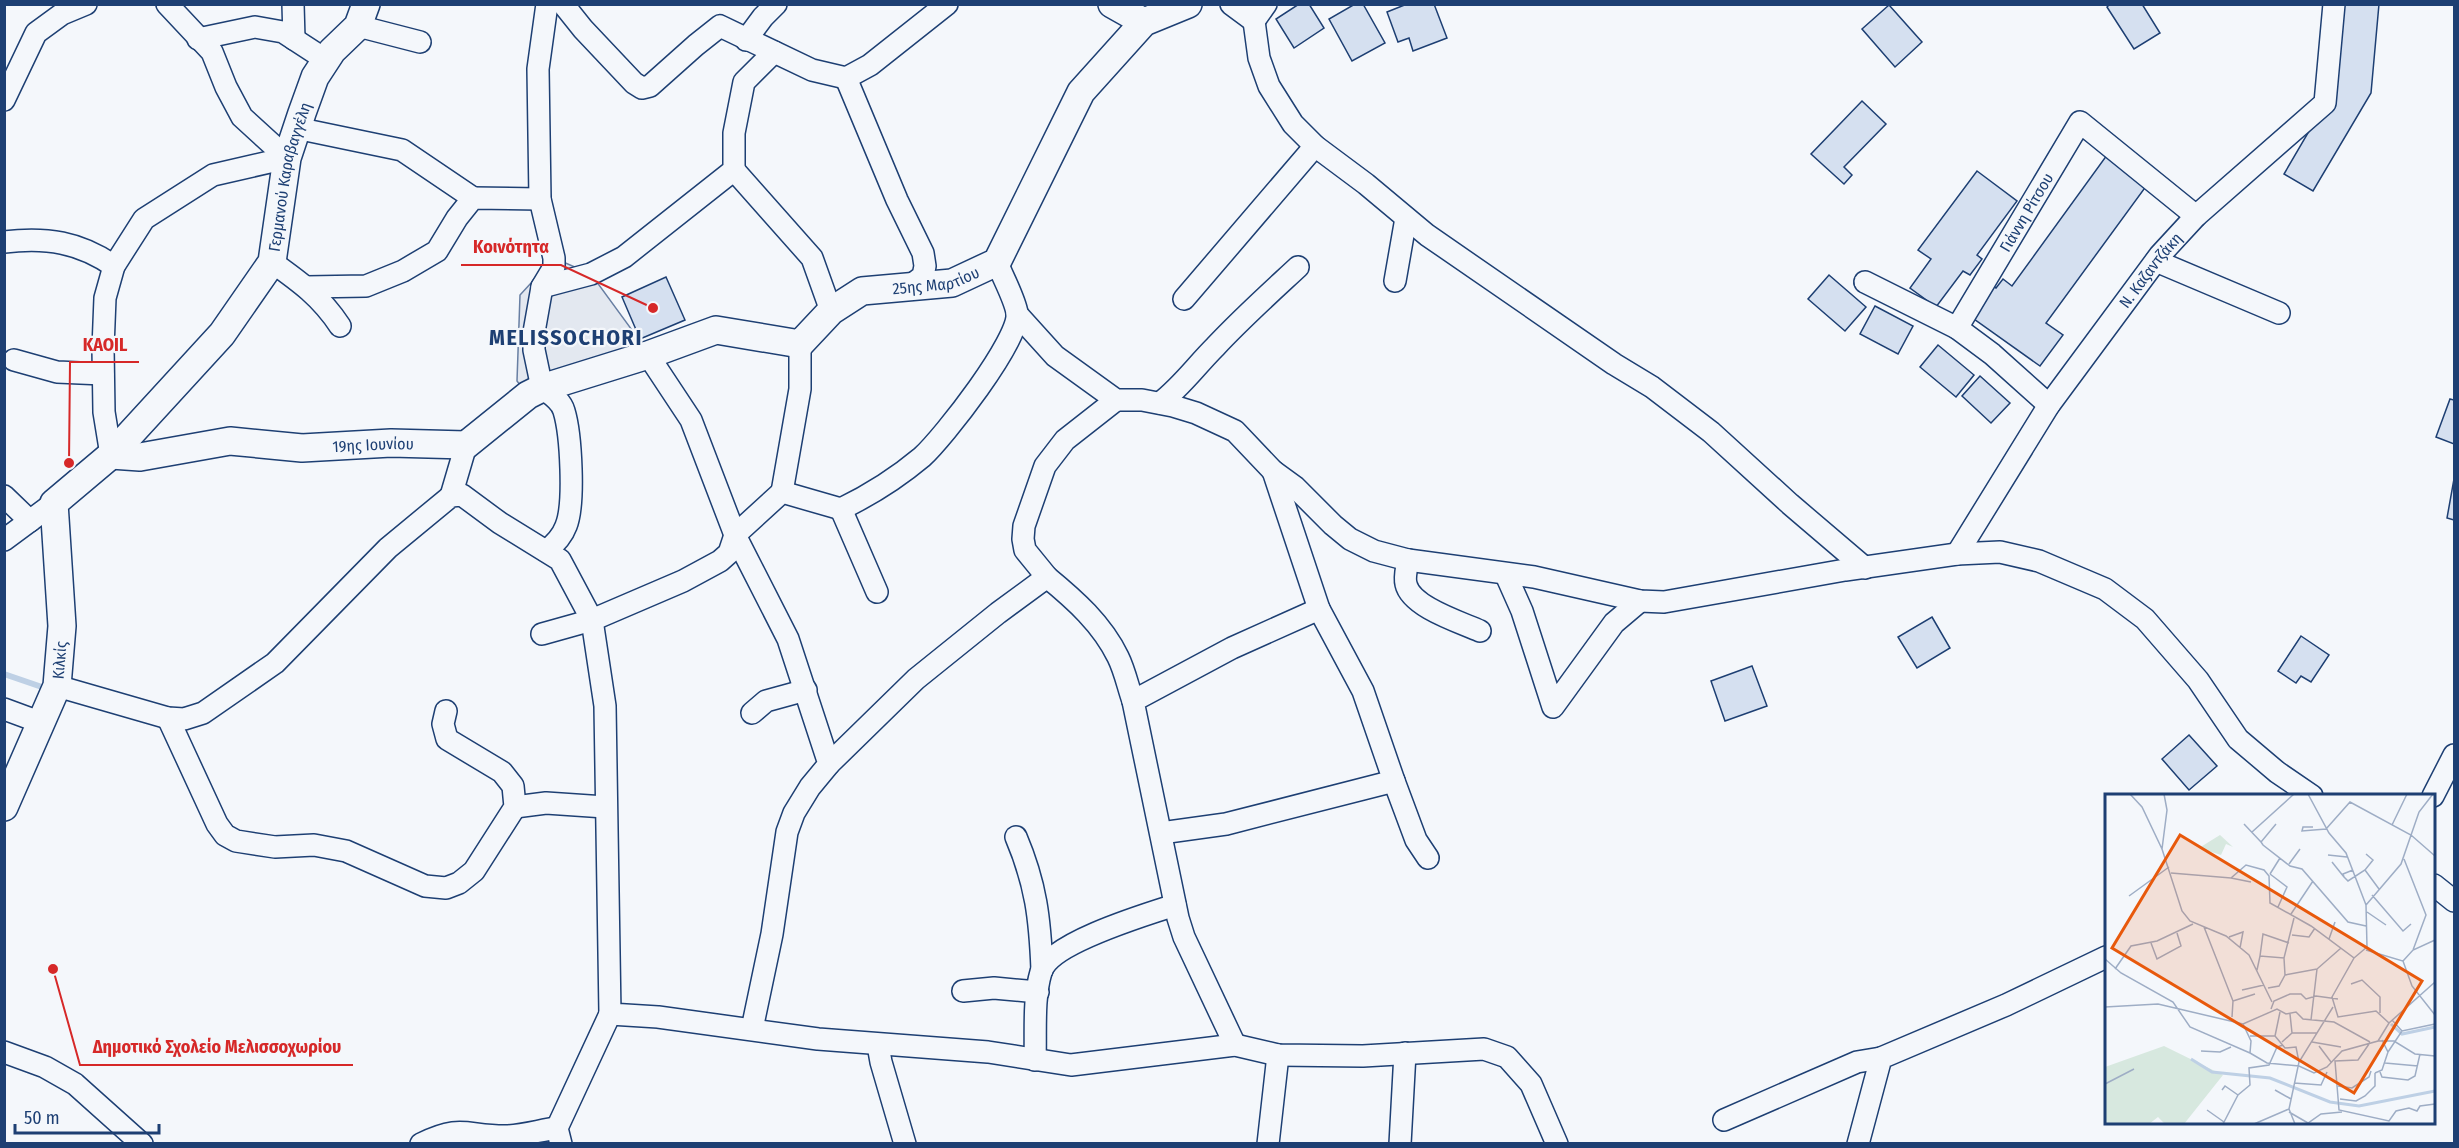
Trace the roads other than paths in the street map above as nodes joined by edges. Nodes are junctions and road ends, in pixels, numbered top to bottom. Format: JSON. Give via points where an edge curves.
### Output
{"nodes":[{"id":1,"x":86,"y":4,"type":"edge"},
{"id":2,"x":167,"y":4,"type":"edge"},
{"id":3,"x":293,"y":4,"type":"edge"},
{"id":4,"x":547,"y":4,"type":"edge"},
{"id":5,"x":563,"y":4,"type":"edge"},
{"id":6,"x":947,"y":4,"type":"edge"},
{"id":7,"x":1112,"y":4,"type":"edge"},
{"id":8,"x":1188,"y":4,"type":"edge"},
{"id":9,"x":1231,"y":4,"type":"edge"},
{"id":10,"x":2334,"y":4,"type":"edge"},
{"id":11,"x":765,"y":8,"type":"edge"},
{"id":12,"x":1260,"y":13,"type":"edge"},
{"id":13,"x":362,"y":15,"type":"edge"},
{"id":14,"x":1144,"y":22,"type":"junction"},
{"id":15,"x":198,"y":39,"type":"junction"},
{"id":16,"x":294,"y":39,"type":"junction"},
{"id":17,"x":746,"y":40,"type":"junction"},
{"id":18,"x":420,"y":42,"type":"dead end"},
{"id":19,"x":774,"y":52,"type":"junction"},
{"id":20,"x":326,"y":60,"type":"junction"},
{"id":21,"x":846,"y":78,"type":"junction"},
{"id":22,"x":4,"y":100,"type":"edge"},
{"id":23,"x":296,"y":128,"type":"junction"},
{"id":24,"x":1315,"y":146,"type":"junction"},
{"id":25,"x":287,"y":158,"type":"junction"},
{"id":26,"x":734,"y":170,"type":"junction"},
{"id":27,"x":473,"y":198,"type":"junction"},
{"id":28,"x":540,"y":198,"type":"junction"},
{"id":29,"x":2196,"y":216,"type":"junction"},
{"id":30,"x":1406,"y":218,"type":"junction"},
{"id":31,"x":4,"y":242,"type":"edge"},
{"id":32,"x":2156,"y":261,"type":"junction"},
{"id":33,"x":272,"y":262,"type":"junction"},
{"id":34,"x":997,"y":262,"type":"junction"},
{"id":35,"x":114,"y":266,"type":"junction"},
{"id":36,"x":1298,"y":267,"type":"dead end"},
{"id":37,"x":1395,"y":281,"type":"dead end"},
{"id":38,"x":1865,"y":282,"type":"dead end"},
{"id":39,"x":910,"y":286,"type":"junction"},
{"id":40,"x":307,"y":287,"type":"junction"},
{"id":41,"x":542,"y":287,"type":"junction"},
{"id":42,"x":1184,"y":299,"type":"dead end"},
{"id":43,"x":831,"y":311,"type":"junction"},
{"id":44,"x":2279,"y":313,"type":"dead end"},
{"id":45,"x":1017,"y":314,"type":"junction"},
{"id":46,"x":340,"y":326,"type":"dead end"},
{"id":47,"x":1957,"y":328,"type":"junction"},
{"id":48,"x":800,"y":344,"type":"junction"},
{"id":49,"x":648,"y":356,"type":"junction"},
{"id":50,"x":14,"y":360,"type":"dead end"},
{"id":51,"x":103,"y":374,"type":"junction"},
{"id":52,"x":542,"y":388,"type":"junction"},
{"id":53,"x":1116,"y":400,"type":"junction"},
{"id":54,"x":1160,"y":403,"type":"junction"},
{"id":55,"x":2049,"y":405,"type":"junction"},
{"id":56,"x":466,"y":445,"type":"junction"},
{"id":57,"x":111,"y":455,"type":"junction"},
{"id":58,"x":1273,"y":471,"type":"junction"},
{"id":59,"x":782,"y":492,"type":"junction"},
{"id":60,"x":4,"y":496,"type":"edge"},
{"id":61,"x":451,"y":496,"type":"junction"},
{"id":62,"x":54,"y":503,"type":"junction"},
{"id":63,"x":841,"y":509,"type":"junction"},
{"id":64,"x":30,"y":521,"type":"junction"},
{"id":65,"x":735,"y":535,"type":"junction"},
{"id":66,"x":4,"y":540,"type":"edge"},
{"id":67,"x":546,"y":551,"type":"junction"},
{"id":68,"x":1957,"y":554,"type":"junction"},
{"id":69,"x":1408,"y":560,"type":"junction"},
{"id":70,"x":1864,"y":568,"type":"junction"},
{"id":71,"x":1506,"y":575,"type":"junction"},
{"id":72,"x":1047,"y":577,"type":"junction"},
{"id":73,"x":877,"y":592,"type":"dead end"},
{"id":74,"x":1640,"y":601,"type":"junction"},
{"id":75,"x":1319,"y":609,"type":"junction"},
{"id":76,"x":592,"y":620,"type":"junction"},
{"id":77,"x":1480,"y":631,"type":"dead end"},
{"id":78,"x":542,"y":634,"type":"dead end"},
{"id":79,"x":57,"y":686,"type":"junction"},
{"id":80,"x":806,"y":690,"type":"junction"},
{"id":81,"x":1133,"y":701,"type":"junction"},
{"id":82,"x":4,"y":709,"type":"edge"},
{"id":83,"x":446,"y":711,"type":"dead end"},
{"id":84,"x":752,"y":713,"type":"dead end"},
{"id":85,"x":168,"y":718,"type":"junction"},
{"id":86,"x":42,"y":723,"type":"junction"},
{"id":87,"x":2454,"y":755,"type":"edge"},
{"id":88,"x":829,"y":764,"type":"junction"},
{"id":89,"x":1394,"y":781,"type":"junction"},
{"id":90,"x":2310,"y":794,"type":"edge"},
{"id":91,"x":2434,"y":794,"type":"edge"},
{"id":92,"x":4,"y":807,"type":"edge"},
{"id":93,"x":515,"y":807,"type":"junction"},
{"id":94,"x":605,"y":807,"type":"junction"},
{"id":95,"x":1161,"y":833,"type":"junction"},
{"id":96,"x":1016,"y":837,"type":"dead end"},
{"id":97,"x":1428,"y":858,"type":"dead end"},
{"id":98,"x":2435,"y":887,"type":"edge"},
{"id":99,"x":2454,"y":901,"type":"edge"},
{"id":100,"x":1175,"y":905,"type":"junction"},
{"id":101,"x":2105,"y":957,"type":"edge"},
{"id":102,"x":1042,"y":970,"type":"junction"},
{"id":103,"x":963,"y":992,"type":"dead end"},
{"id":104,"x":1038,"y":992,"type":"junction"},
{"id":105,"x":610,"y":1014,"type":"junction"},
{"id":106,"x":752,"y":1029,"type":"junction"},
{"id":107,"x":878,"y":1045,"type":"junction"},
{"id":108,"x":1235,"y":1045,"type":"junction"},
{"id":109,"x":4,"y":1052,"type":"edge"},
{"id":110,"x":1405,"y":1053,"type":"junction"},
{"id":111,"x":1278,"y":1055,"type":"junction"},
{"id":112,"x":1881,"y":1058,"type":"junction"},
{"id":113,"x":1035,"y":1060,"type":"junction"},
{"id":114,"x":1724,"y":1120,"type":"dead end"},
{"id":115,"x":559,"y":1136,"type":"edge"},
{"id":116,"x":511,"y":1140,"type":"edge"},
{"id":117,"x":142,"y":1143,"type":"edge"},
{"id":118,"x":421,"y":1143,"type":"edge"},
{"id":119,"x":905,"y":1143,"type":"edge"},
{"id":120,"x":1268,"y":1143,"type":"edge"},
{"id":121,"x":1400,"y":1143,"type":"edge"},
{"id":122,"x":1557,"y":1143,"type":"edge"},
{"id":123,"x":1858,"y":1143,"type":"edge"}],
"edges":[{"from":1,"to":22,"type":"street","via":[[62,14],[36,33]]},
{"from":2,"to":15,"type":"street"},
{"from":3,"to":16,"type":"street"},
{"from":4,"to":28,"type":"street","via":[[538,69]]},
{"from":5,"to":17,"type":"street","via":[[642,88],[650,86],[720,26]]},
{"from":6,"to":21,"type":"street","via":[[870,65]]},
{"from":7,"to":14,"type":"main road"},
{"from":8,"to":14,"type":"main road"},
{"from":9,"to":12,"type":"street"},
{"from":10,"to":29,"type":"street","name":"Ν. Καζαντζάκη","via":[[2325,103]]},
{"from":11,"to":17,"type":"street"},
{"from":12,"to":24,"type":"street","via":[[1259,58],[1269,86],[1293,124]]},
{"from":13,"to":18,"type":"street"},
{"from":13,"to":20,"type":"main road","name":"Γερμανού Καραβαγγέλη"},
{"from":14,"to":34,"type":"main road","name":"25ης Μαρτίου","via":[[1081,92]]},
{"from":15,"to":16,"type":"street","via":[[255,27],[283,32]]},
{"from":15,"to":25,"type":"street","via":[[212,52],[242,117]]},
{"from":16,"to":20,"type":"street"},
{"from":17,"to":19,"type":"street"},
{"from":19,"to":21,"type":"street","via":[[812,70]]},
{"from":19,"to":26,"type":"street","via":[[744,82],[734,133]]},
{"from":20,"to":23,"type":"main road","name":"Γερμανού Καραβαγγέλη","via":[[315,77]]},
{"from":21,"to":39,"type":"street","via":[[923,253],[923,276]]},
{"from":23,"to":25,"type":"main road","name":"Γερμανού Καραβαγγέλη"},
{"from":23,"to":27,"type":"street","via":[[402,150]]},
{"from":24,"to":30,"type":"street"},
{"from":24,"to":42,"type":"street"},
{"from":25,"to":33,"type":"main road","name":"Γερμανού Καραβαγγέλη"},
{"from":25,"to":35,"type":"street","via":[[213,175],[144,219]]},
{"from":26,"to":41,"type":"street","via":[[624,257],[591,274]]},
{"from":26,"to":43,"type":"street","via":[[812,258]]},
{"from":27,"to":28,"type":"street"},
{"from":27,"to":40,"type":"street","via":[[437,251],[402,271],[366,286]]},
{"from":28,"to":41,"type":"street","via":[[554,258],[554,267]]},
{"from":29,"to":32,"type":"street","name":"Ν. Καζαντζάκη"},
{"from":29,"to":47,"type":"street","name":"Γιάννη Ρίτσου","via":[[2079,122]]},
{"from":30,"to":37,"type":"street"},
{"from":30,"to":70,"type":"street","via":[[1711,432]]},
{"from":31,"to":35,"type":"street","via":[[24,239],[69,243]]},
{"from":32,"to":44,"type":"street"},
{"from":32,"to":55,"type":"street","name":"Ν. Καζαντζάκη"},
{"from":33,"to":40,"type":"street"},
{"from":33,"to":57,"type":"main road","name":"Γερμανού Καραβαγγέλη","via":[[222,334]]},
{"from":34,"to":39,"type":"main road","name":"25ης Μαρτίου","via":[[952,283]]},
{"from":34,"to":45,"type":"street"},
{"from":35,"to":51,"type":"street","via":[[105,298]]},
{"from":36,"to":54,"type":"street"},
{"from":38,"to":47,"type":"street"},
{"from":39,"to":43,"type":"main road","name":"25ης Μαρτίου","via":[[862,291]]},
{"from":40,"to":46,"type":"street"},
{"from":41,"to":52,"type":"street","via":[[534,350]]},
{"from":43,"to":48,"type":"main road","name":"25ης Μαρτίου"},
{"from":45,"to":53,"type":"street","via":[[1055,356]]},
{"from":45,"to":63,"type":"street","via":[[1014,329],[991,370],[924,455],[872,493]]},
{"from":47,"to":55,"type":"street"},
{"from":48,"to":49,"type":"main road","via":[[716,330]]},
{"from":48,"to":59,"type":"street","via":[[800,390]]},
{"from":49,"to":52,"type":"main road"},
{"from":49,"to":65,"type":"street","via":[[691,420]]},
{"from":50,"to":51,"type":"street","via":[[57,372]]},
{"from":51,"to":57,"type":"street"},
{"from":52,"to":56,"type":"main road"},
{"from":52,"to":67,"type":"street","via":[[564,409],[572,489],[567,524]]},
{"from":53,"to":54,"type":"street"},
{"from":53,"to":72,"type":"street","via":[[1065,440],[1045,466],[1023,539],[1025,549]]},
{"from":54,"to":58,"type":"street","via":[[1196,413],[1235,431]]},
{"from":55,"to":68,"type":"street","name":"Ν. Καζαντζάκη"},
{"from":56,"to":57,"type":"main road","name":"19ης Ιουνίου","via":[[392,443],[303,448],[230,441],[140,457]]},
{"from":56,"to":61,"type":"street"},
{"from":57,"to":62,"type":"main road","name":"Γερμανού Καραβαγγέλη"},
{"from":58,"to":69,"type":"street","via":[[1350,539],[1374,551]]},
{"from":58,"to":75,"type":"street"},
{"from":59,"to":63,"type":"street"},
{"from":59,"to":65,"type":"street"},
{"from":60,"to":64,"type":"street"},
{"from":61,"to":67,"type":"street","via":[[462,495]]},
{"from":61,"to":85,"type":"street","via":[[388,548],[275,663],[203,713],[184,719]]},
{"from":62,"to":64,"type":"street"},
{"from":62,"to":79,"type":"main road","name":"Κιλκίς","via":[[62,626]]},
{"from":63,"to":73,"type":"street"},
{"from":64,"to":66,"type":"street"},
{"from":65,"to":76,"type":"street","via":[[729,553],[720,561]]},
{"from":65,"to":80,"type":"street","via":[[788,639]]},
{"from":67,"to":76,"type":"street","via":[[560,560]]},
{"from":68,"to":70,"type":"street"},
{"from":68,"to":90,"type":"street","via":[[2000,552],[2039,561],[2105,589],[2145,619],[2178,656],[2238,739]]},
{"from":69,"to":71,"type":"street"},
{"from":69,"to":77,"type":"street","via":[[1406,584],[1414,597],[1425,607]]},
{"from":70,"to":74,"type":"street","via":[[1664,602]]},
{"from":71,"to":74,"type":"street"},
{"from":71,"to":74,"type":"street","via":[[1553,707],[1614,623]]},
{"from":72,"to":81,"type":"street","via":[[1080,605],[1098,627],[1118,657]]},
{"from":72,"to":88,"type":"street","via":[[916,679]]},
{"from":75,"to":81,"type":"street","via":[[1232,648]]},
{"from":75,"to":89,"type":"street","via":[[1363,691]]},
{"from":76,"to":78,"type":"street"},
{"from":76,"to":94,"type":"street","via":[[604,706]]},
{"from":79,"to":85,"type":"street"},
{"from":79,"to":86,"type":"main road","name":"Κιλκίς"},
{"from":80,"to":84,"type":"street","via":[[765,701]]},
{"from":80,"to":88,"type":"street"},
{"from":81,"to":95,"type":"street"},
{"from":82,"to":86,"type":"street"},
{"from":83,"to":93,"type":"street","via":[[443,724],[447,739],[502,772],[513,786]]},
{"from":85,"to":93,"type":"street","via":[[217,824],[236,841],[275,847],[314,845],[346,851],[425,886],[446,888],[474,871]]},
{"from":86,"to":92,"type":"main road","name":"Κιλκίς"},
{"from":87,"to":91,"type":"street"},
{"from":88,"to":106,"type":"street","via":[[794,813],[787,832],[772,934]]},
{"from":89,"to":95,"type":"street","via":[[1226,824]]},
{"from":89,"to":97,"type":"street","via":[[1416,840]]},
{"from":93,"to":94,"type":"street","via":[[546,803]]},
{"from":94,"to":105,"type":"street"},
{"from":95,"to":100,"type":"street"},
{"from":96,"to":102,"type":"street","via":[[1036,892]]},
{"from":98,"to":99,"type":"street"},
{"from":100,"to":102,"type":"street","via":[[1116,924],[1064,949]]},
{"from":100,"to":108,"type":"street","via":[[1184,937]]},
{"from":101,"to":112,"type":"street"},
{"from":102,"to":104,"type":"street"},
{"from":103,"to":104,"type":"street","via":[[994,988]]},
{"from":104,"to":113,"type":"street"},
{"from":105,"to":106,"type":"street"},
{"from":105,"to":115,"type":"street"},
{"from":106,"to":107,"type":"street"},
{"from":107,"to":113,"type":"street","via":[[988,1052]]},
{"from":107,"to":119,"type":"street"},
{"from":108,"to":111,"type":"street"},
{"from":108,"to":113,"type":"street","via":[[1071,1065]]},
{"from":109,"to":117,"type":"street","via":[[45,1067],[75,1084]]},
{"from":110,"to":111,"type":"street"},
{"from":110,"to":121,"type":"street"},
{"from":110,"to":122,"type":"street","via":[[1484,1049],[1507,1057],[1531,1084]]},
{"from":111,"to":120,"type":"street"},
{"from":112,"to":114,"type":"street","via":[[1857,1062]]},
{"from":112,"to":123,"type":"street"},
{"from":115,"to":116,"type":"street"},
{"from":116,"to":118,"type":"street","via":[[456,1131]]}]}
